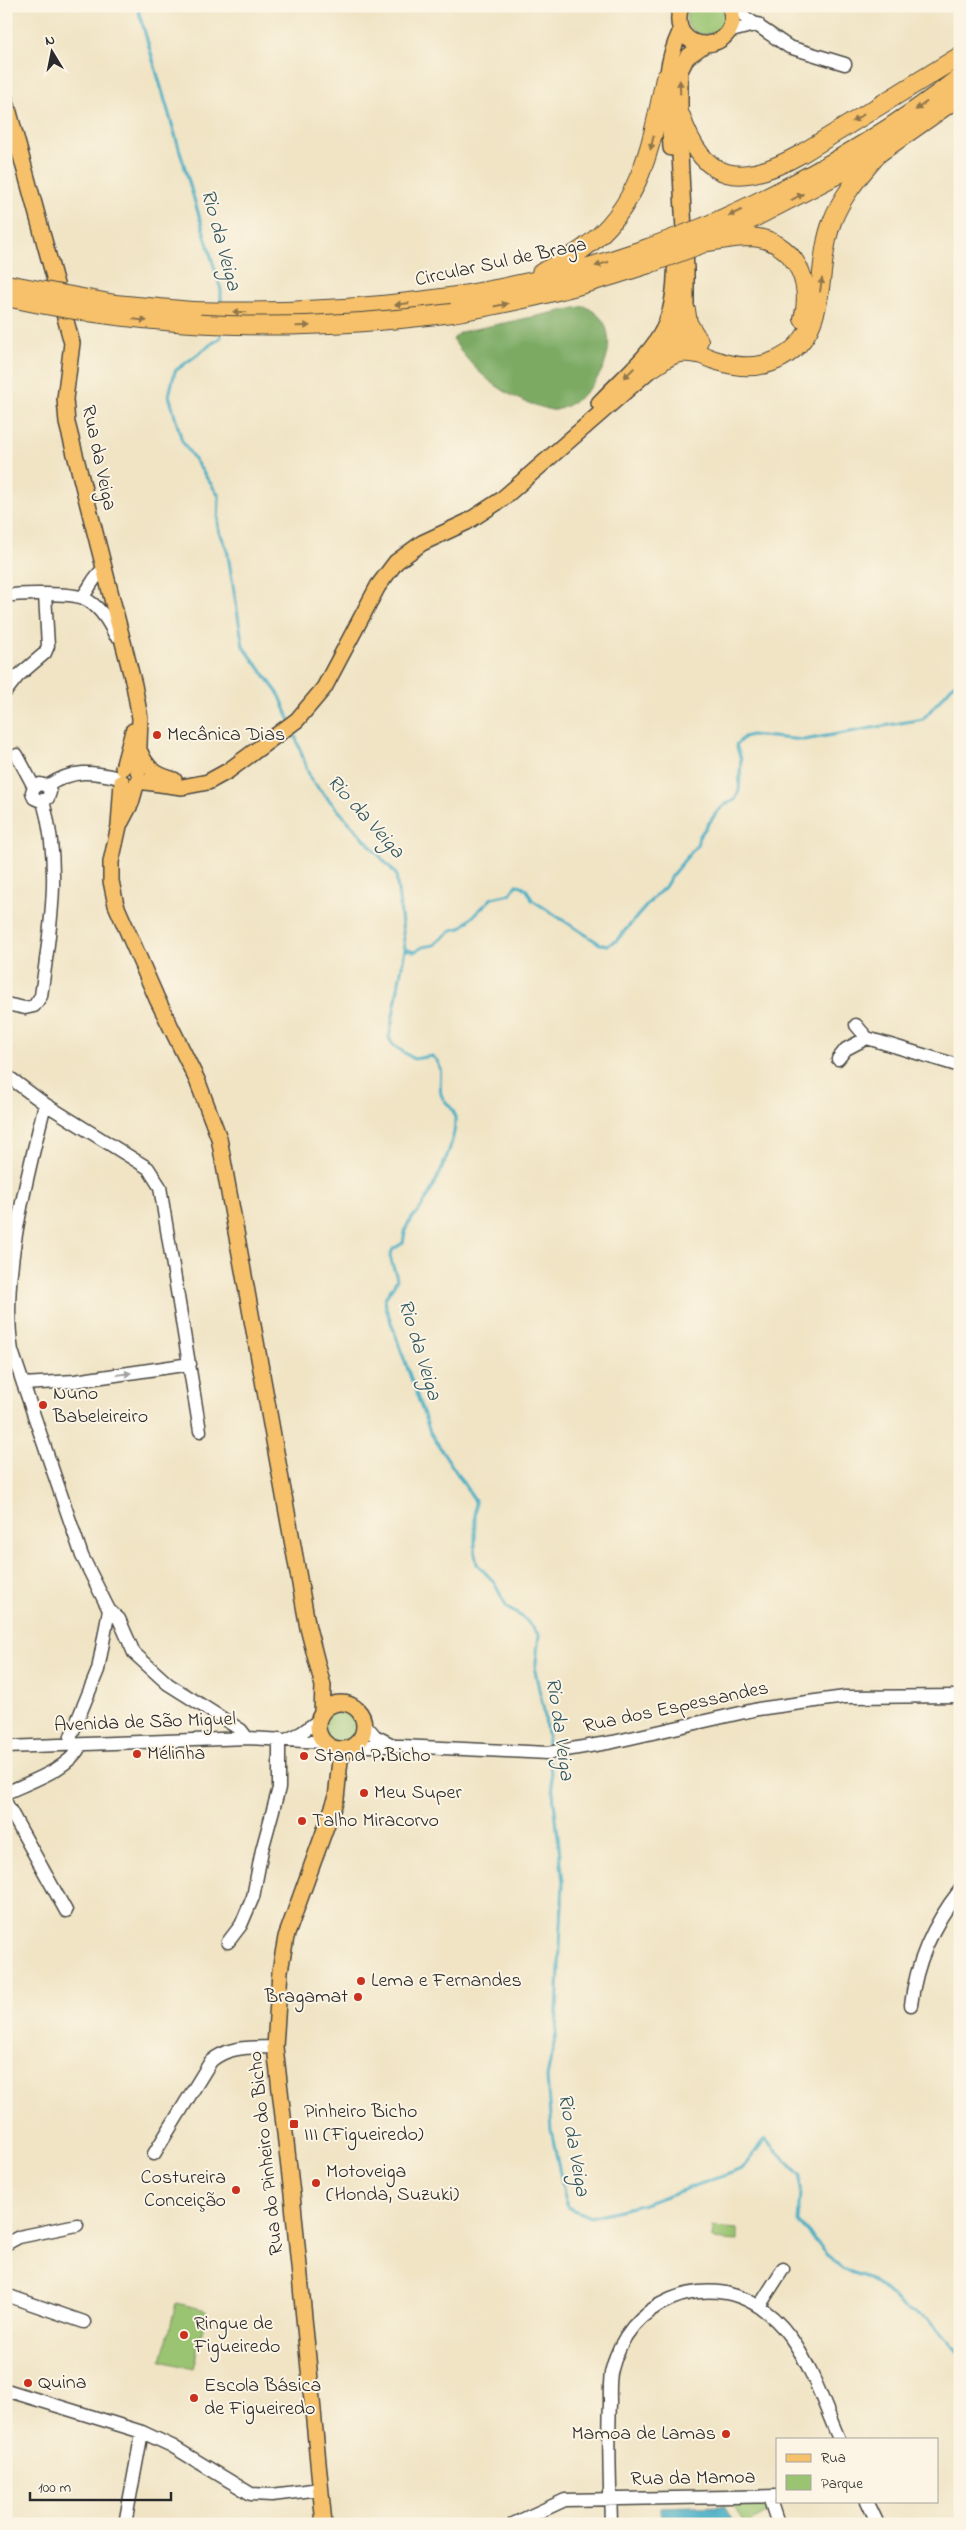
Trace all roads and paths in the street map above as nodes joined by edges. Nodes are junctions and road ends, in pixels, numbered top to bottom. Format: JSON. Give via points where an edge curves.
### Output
{"nodes":[{"id":1,"x":680,"y":6,"type":"edge"},
{"id":2,"x":730,"y":6,"type":"edge"},
{"id":3,"x":758,"y":24,"type":"junction"},
{"id":4,"x":681,"y":30,"type":"junction"},
{"id":5,"x":728,"y":32,"type":"junction"},
{"id":6,"x":704,"y":45,"type":"junction"},
{"id":7,"x":960,"y":56,"type":"edge"},
{"id":8,"x":845,"y":64,"type":"dead end"},
{"id":9,"x":960,"y":77,"type":"edge"},
{"id":10,"x":665,"y":78,"type":"junction"},
{"id":11,"x":960,"y":96,"type":"edge"},
{"id":12,"x":6,"y":101,"type":"edge"},
{"id":13,"x":681,"y":116,"type":"junction"},
{"id":14,"x":879,"y":153,"type":"junction"},
{"id":15,"x":707,"y":234,"type":"junction"},
{"id":16,"x":649,"y":256,"type":"junction"},
{"id":17,"x":525,"y":282,"type":"junction"},
{"id":18,"x":6,"y":284,"type":"edge"},
{"id":19,"x":6,"y":296,"type":"edge"},
{"id":20,"x":451,"y":305,"type":"junction"},
{"id":21,"x":686,"y":310,"type":"junction"},
{"id":22,"x":669,"y":330,"type":"junction"},
{"id":23,"x":700,"y":348,"type":"junction"},
{"id":24,"x":652,"y":368,"type":"junction"},
{"id":25,"x":542,"y":462,"type":"junction"},
{"id":26,"x":104,"y":569,"type":"junction"},
{"id":27,"x":7,"y":594,"type":"edge"},
{"id":28,"x":45,"y":594,"type":"junction"},
{"id":29,"x":82,"y":598,"type":"junction"},
{"id":30,"x":122,"y":636,"type":"junction"},
{"id":31,"x":6,"y":691,"type":"edge"},
{"id":32,"x":138,"y":708,"type":"junction"},
{"id":33,"x":140,"y":751,"type":"junction"},
{"id":34,"x":18,"y":755,"type":"dead end"},
{"id":35,"x":130,"y":776,"type":"junction"},
{"id":36,"x":159,"y":780,"type":"junction"},
{"id":37,"x":47,"y":786,"type":"junction"},
{"id":38,"x":34,"y":787,"type":"junction"},
{"id":39,"x":43,"y":801,"type":"junction"},
{"id":40,"x":131,"y":803,"type":"junction"},
{"id":41,"x":119,"y":826,"type":"junction"},
{"id":42,"x":6,"y":1004,"type":"edge"},
{"id":43,"x":856,"y":1025,"type":"dead end"},
{"id":44,"x":867,"y":1038,"type":"junction"},
{"id":45,"x":838,"y":1059,"type":"dead end"},
{"id":46,"x":960,"y":1066,"type":"edge"},
{"id":47,"x":6,"y":1075,"type":"edge"},
{"id":48,"x":45,"y":1104,"type":"junction"},
{"id":49,"x":19,"y":1213,"type":"junction"},
{"id":50,"x":6,"y":1221,"type":"edge"},
{"id":51,"x":8,"y":1272,"type":"edge"},
{"id":52,"x":190,"y":1364,"type":"junction"},
{"id":53,"x":23,"y":1384,"type":"junction"},
{"id":54,"x":200,"y":1431,"type":"dead end"},
{"id":55,"x":109,"y":1610,"type":"junction"},
{"id":56,"x":323,"y":1686,"type":"junction"},
{"id":57,"x":960,"y":1696,"type":"edge"},
{"id":58,"x":352,"y":1706,"type":"junction"},
{"id":59,"x":320,"y":1716,"type":"junction"},
{"id":60,"x":364,"y":1723,"type":"junction"},
{"id":61,"x":247,"y":1738,"type":"junction"},
{"id":62,"x":282,"y":1740,"type":"junction"},
{"id":63,"x":326,"y":1743,"type":"junction"},
{"id":64,"x":75,"y":1745,"type":"junction"},
{"id":65,"x":401,"y":1746,"type":"junction"},
{"id":66,"x":6,"y":1747,"type":"edge"},
{"id":67,"x":350,"y":1747,"type":"junction"},
{"id":68,"x":337,"y":1787,"type":"junction"},
{"id":69,"x":6,"y":1793,"type":"edge"},
{"id":70,"x":6,"y":1803,"type":"edge"},
{"id":71,"x":960,"y":1890,"type":"edge"},
{"id":72,"x":66,"y":1911,"type":"dead end"},
{"id":73,"x":228,"y":1942,"type":"dead end"},
{"id":74,"x":911,"y":2005,"type":"dead end"},
{"id":75,"x":275,"y":2047,"type":"junction"},
{"id":76,"x":154,"y":2154,"type":"dead end"},
{"id":77,"x":77,"y":2225,"type":"dead end"},
{"id":78,"x":6,"y":2244,"type":"edge"},
{"id":79,"x":783,"y":2268,"type":"dead end"},
{"id":80,"x":6,"y":2295,"type":"edge"},
{"id":81,"x":760,"y":2305,"type":"junction"},
{"id":82,"x":84,"y":2322,"type":"dead end"},
{"id":83,"x":6,"y":2390,"type":"edge"},
{"id":84,"x":142,"y":2432,"type":"junction"},
{"id":85,"x":839,"y":2438,"type":"edge"},
{"id":86,"x":320,"y":2489,"type":"junction"},
{"id":87,"x":773,"y":2496,"type":"edge"},
{"id":88,"x":610,"y":2500,"type":"junction"},
{"id":89,"x":867,"y":2502,"type":"edge"},
{"id":90,"x":125,"y":2524,"type":"edge"},
{"id":91,"x":324,"y":2524,"type":"edge"},
{"id":92,"x":513,"y":2524,"type":"edge"},
{"id":93,"x":611,"y":2524,"type":"edge"},
{"id":94,"x":778,"y":2524,"type":"edge"},
{"id":95,"x":878,"y":2524,"type":"edge"}],
"edges":[{"from":1,"to":4,"type":"main road","via":[[678,22]]},
{"from":2,"to":3,"type":"street"},
{"from":2,"to":5,"type":"main road","via":[[732,20]]},
{"from":3,"to":5,"type":"street"},
{"from":3,"to":8,"type":"street","via":[[789,47]]},
{"from":4,"to":6,"type":"main road","via":[[690,40]]},
{"from":4,"to":10,"type":"main road","via":[[668,59]]},
{"from":5,"to":6,"type":"main road","via":[[721,39]]},
{"from":13,"to":6,"type":"main road","one_way":true,"via":[[680,71],[687,57]]},
{"from":7,"to":13,"type":"highway","one_way":true,"via":[[800,154],[758,174],[733,175],[710,164],[694,147]]},
{"from":9,"to":15,"type":"highway","name":"Circular Sul de Braga","one_way":true,"via":[[842,158]]},
{"from":10,"to":17,"type":"highway","one_way":true,"via":[[650,151],[624,207],[586,247]]},
{"from":10,"to":22,"type":"main road","via":[[676,265]]},
{"from":11,"to":14,"type":"highway","name":"Circular Sul de Braga"},
{"from":12,"to":26,"type":"main road","name":"Rua da Veiga","via":[[72,343],[65,399],[66,423]]},
{"from":13,"to":21,"type":"main road"},
{"from":15,"to":14,"type":"highway","name":"Circular Sul de Braga","one_way":true},
{"from":23,"to":14,"type":"highway","one_way":true,"via":[[732,365],[760,366],[783,357],[804,339],[815,315],[831,223],[847,193]]},
{"from":15,"to":16,"type":"highway","name":"Circular Sul de Braga","bridge":true},
{"from":15,"to":23,"type":"highway","via":[[750,237],[772,243],[798,265],[807,296],[798,329],[770,353],[738,356]]},
{"from":16,"to":17,"type":"highway","name":"Circular Sul de Braga","one_way":true},
{"from":20,"to":16,"type":"highway","name":"Circular Sul de Braga","one_way":true,"via":[[530,299],[604,279]]},
{"from":17,"to":20,"type":"highway","name":"Circular Sul de Braga"},
{"from":20,"to":18,"type":"highway","name":"Circular Sul de Braga","one_way":true,"bridge":true,"via":[[269,312],[192,310],[116,304]]},
{"from":19,"to":20,"type":"highway","name":"Circular Sul de Braga","one_way":true,"bridge":true,"via":[[122,318],[238,327],[338,325]]},
{"from":21,"to":22,"type":"main road"},
{"from":21,"to":23,"type":"highway","via":[[688,323]]},
{"from":22,"to":23,"type":"highway","via":[[686,346]]},
{"from":22,"to":24,"type":"main road","via":[[668,350]]},
{"from":22,"to":25,"type":"main road","one_way":true},
{"from":23,"to":24,"type":"highway","via":[[673,354]]},
{"from":24,"to":25,"type":"main road"},
{"from":25,"to":36,"type":"main road","via":[[501,500],[467,522],[422,543],[396,562],[378,586],[324,688],[297,720],[228,772],[208,782],[182,787]]},
{"from":26,"to":29,"type":"street"},
{"from":26,"to":30,"type":"main road","name":"Rua da Veiga"},
{"from":27,"to":28,"type":"street"},
{"from":28,"to":29,"type":"street"},
{"from":28,"to":31,"type":"street","via":[[48,646],[45,653]]},
{"from":29,"to":30,"type":"street","via":[[106,616],[115,635]]},
{"from":30,"to":32,"type":"main road","name":"Rua da Veiga"},
{"from":32,"to":33,"type":"main road","name":"Rua da Veiga"},
{"from":32,"to":35,"type":"main road","name":"Rua da Veiga"},
{"from":33,"to":35,"type":"main road","name":"Rua da Veiga"},
{"from":33,"to":36,"type":"main road","via":[[144,763]]},
{"from":34,"to":38,"type":"street"},
{"from":35,"to":36,"type":"main road"},
{"from":35,"to":37,"type":"street","via":[[91,771],[63,777]]},
{"from":35,"to":40,"type":"main road"},
{"from":35,"to":41,"type":"main road"},
{"from":36,"to":40,"type":"main road","via":[[139,793]]},
{"from":37,"to":38,"type":"street","via":[[40,784]]},
{"from":37,"to":39,"type":"street","via":[[50,795]]},
{"from":38,"to":39,"type":"street","via":[[34,798]]},
{"from":39,"to":42,"type":"street","via":[[51,828],[55,890],[41,996],[34,1006],[25,1008]]},
{"from":40,"to":41,"type":"main road"},
{"from":41,"to":56,"type":"main road","via":[[111,881],[116,904],[197,1080],[219,1138],[308,1628]]},
{"from":43,"to":44,"type":"street"},
{"from":44,"to":45,"type":"street","via":[[846,1049]]},
{"from":44,"to":46,"type":"street"},
{"from":47,"to":48,"type":"street"},
{"from":48,"to":49,"type":"street"},
{"from":48,"to":52,"type":"street","via":[[148,1168],[160,1187]]},
{"from":49,"to":50,"type":"street"},
{"from":49,"to":51,"type":"street"},
{"from":51,"to":53,"type":"street","via":[[7,1328]]},
{"from":53,"to":52,"type":"street","one_way":true},
{"from":52,"to":54,"type":"street"},
{"from":53,"to":55,"type":"street","via":[[70,1527]]},
{"from":55,"to":61,"type":"street","via":[[119,1619],[134,1653],[168,1684],[241,1730]]},
{"from":55,"to":64,"type":"street","via":[[98,1670],[71,1736]]},
{"from":56,"to":58,"type":"main road"},
{"from":56,"to":59,"type":"main road"},
{"from":57,"to":65,"type":"street","name":"Rua dos Espessandes","via":[[845,1697],[808,1702],[758,1709],[613,1742],[547,1752]]},
{"from":58,"to":59,"type":"main road","via":[[336,1704]]},
{"from":58,"to":60,"type":"main road","via":[[358,1710]]},
{"from":59,"to":62,"type":"street","via":[[301,1733]]},
{"from":59,"to":63,"type":"main road","via":[[320,1735]]},
{"from":60,"to":65,"type":"street","via":[[375,1736]]},
{"from":60,"to":67,"type":"main road","via":[[364,1732]]},
{"from":61,"to":62,"type":"street","name":"Avenida de São Miguel"},
{"from":61,"to":64,"type":"street","name":"Avenida de São Miguel"},
{"from":62,"to":63,"type":"street","name":"Avenida de São Miguel"},
{"from":62,"to":73,"type":"street","via":[[279,1788],[253,1897],[241,1925]]},
{"from":63,"to":67,"type":"main road","via":[[334,1748]]},
{"from":63,"to":68,"type":"main road","name":"Rua do Pinheiro do Bicho"},
{"from":64,"to":66,"type":"street","name":"Avenida de São Miguel"},
{"from":64,"to":69,"type":"street","via":[[76,1756]]},
{"from":65,"to":67,"type":"street"},
{"from":67,"to":68,"type":"main road","name":"Rua do Pinheiro do Bicho","via":[[340,1760]]},
{"from":68,"to":75,"type":"main road","name":"Rua do Pinheiro do Bicho","via":[[336,1799],[286,1937],[280,1971]]},
{"from":70,"to":72,"type":"street"},
{"from":71,"to":74,"type":"street","via":[[930,1937],[913,1988]]},
{"from":75,"to":76,"type":"street","via":[[232,2049],[219,2053]]},
{"from":75,"to":86,"type":"main road","name":"Rua do Pinheiro do Bicho","via":[[292,2186]]},
{"from":77,"to":78,"type":"street","via":[[19,2237]]},
{"from":79,"to":81,"type":"street"},
{"from":80,"to":82,"type":"street"},
{"from":81,"to":85,"type":"street","via":[[794,2341]]},
{"from":81,"to":88,"type":"street","via":[[720,2292],[692,2293],[664,2302],[637,2321],[625,2338],[611,2370]]},
{"from":83,"to":84,"type":"street"},
{"from":84,"to":86,"type":"street","via":[[172,2446],[251,2494],[272,2495]]},
{"from":84,"to":90,"type":"street"},
{"from":86,"to":91,"type":"main road","name":"Rua do Pinheiro do Bicho"},
{"from":87,"to":88,"type":"street","name":"Rua da Mamoa"},
{"from":87,"to":94,"type":"street"},
{"from":88,"to":92,"type":"street","name":"Rua da Mamoa","via":[[566,2500]]},
{"from":88,"to":93,"type":"street"},
{"from":89,"to":95,"type":"street"}]}
